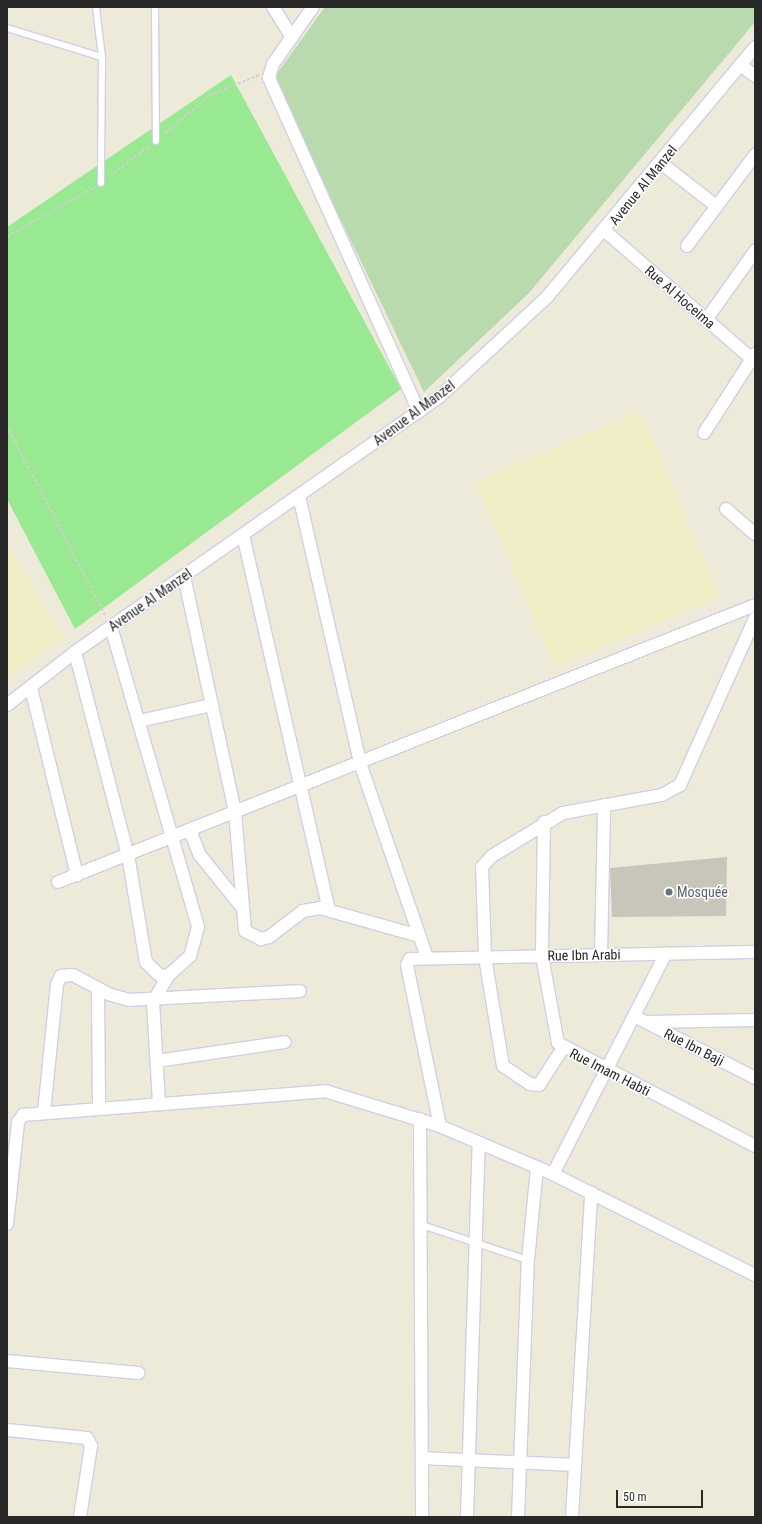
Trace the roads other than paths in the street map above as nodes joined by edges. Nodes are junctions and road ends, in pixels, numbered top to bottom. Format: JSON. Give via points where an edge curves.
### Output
{"nodes":[{"id":1,"x":96,"y":7,"type":"edge"},
{"id":2,"x":155,"y":7,"type":"edge"},
{"id":3,"x":273,"y":7,"type":"edge"},
{"id":4,"x":313,"y":7,"type":"edge"},
{"id":5,"x":7,"y":28,"type":"edge"},
{"id":6,"x":292,"y":37,"type":"junction"},
{"id":7,"x":755,"y":48,"type":"edge"},
{"id":8,"x":102,"y":57,"type":"junction"},
{"id":9,"x":740,"y":66,"type":"junction"},
{"id":10,"x":755,"y":76,"type":"edge"},
{"id":11,"x":156,"y":141,"type":"road end"},
{"id":12,"x":755,"y":155,"type":"edge"},
{"id":13,"x":661,"y":163,"type":"junction"},
{"id":14,"x":101,"y":183,"type":"road end"},
{"id":15,"x":716,"y":206,"type":"junction"},
{"id":16,"x":605,"y":232,"type":"junction"},
{"id":17,"x":686,"y":246,"type":"dead end"},
{"id":18,"x":755,"y":251,"type":"edge"},
{"id":19,"x":706,"y":320,"type":"junction"},
{"id":20,"x":754,"y":359,"type":"edge"},
{"id":21,"x":418,"y":412,"type":"junction"},
{"id":22,"x":704,"y":433,"type":"dead end"},
{"id":23,"x":299,"y":496,"type":"junction"},
{"id":24,"x":726,"y":509,"type":"dead end"},
{"id":25,"x":755,"y":534,"type":"edge"},
{"id":26,"x":242,"y":536,"type":"junction"},
{"id":27,"x":184,"y":576,"type":"junction"},
{"id":28,"x":755,"y":605,"type":"edge"},
{"id":29,"x":755,"y":618,"type":"edge"},
{"id":30,"x":111,"y":627,"type":"junction"},
{"id":31,"x":75,"y":652,"type":"junction"},
{"id":32,"x":31,"y":688,"type":"junction"},
{"id":33,"x":7,"y":704,"type":"edge"},
{"id":34,"x":212,"y":705,"type":"junction"},
{"id":35,"x":139,"y":721,"type":"junction"},
{"id":36,"x":360,"y":763,"type":"junction"},
{"id":37,"x":301,"y":787,"type":"junction"},
{"id":38,"x":604,"y":805,"type":"junction"},
{"id":39,"x":235,"y":812,"type":"junction"},
{"id":40,"x":544,"y":822,"type":"junction"},
{"id":41,"x":190,"y":830,"type":"junction"},
{"id":42,"x":173,"y":837,"type":"junction"},
{"id":43,"x":128,"y":855,"type":"junction"},
{"id":44,"x":77,"y":875,"type":"junction"},
{"id":45,"x":58,"y":882,"type":"dead end"},
{"id":46,"x":241,"y":906,"type":"junction"},
{"id":47,"x":329,"y":910,"type":"junction"},
{"id":48,"x":419,"y":936,"type":"junction"},
{"id":49,"x":755,"y":952,"type":"edge"},
{"id":50,"x":601,"y":954,"type":"junction"},
{"id":51,"x":666,"y":954,"type":"junction"},
{"id":52,"x":542,"y":956,"type":"junction"},
{"id":53,"x":485,"y":957,"type":"junction"},
{"id":54,"x":427,"y":958,"type":"junction"},
{"id":55,"x":168,"y":976,"type":"junction"},
{"id":56,"x":98,"y":989,"type":"junction"},
{"id":57,"x":300,"y":991,"type":"dead end"},
{"id":58,"x":154,"y":1000,"type":"junction"},
{"id":59,"x":634,"y":1016,"type":"junction"},
{"id":60,"x":755,"y":1020,"type":"edge"},
{"id":61,"x":646,"y":1022,"type":"junction"},
{"id":62,"x":285,"y":1042,"type":"dead end"},
{"id":63,"x":563,"y":1048,"type":"junction"},
{"id":64,"x":157,"y":1061,"type":"junction"},
{"id":65,"x":606,"y":1070,"type":"junction"},
{"id":66,"x":755,"y":1078,"type":"edge"},
{"id":67,"x":160,"y":1102,"type":"junction"},
{"id":68,"x":99,"y":1107,"type":"junction"},
{"id":69,"x":44,"y":1112,"type":"junction"},
{"id":70,"x":420,"y":1118,"type":"junction"},
{"id":71,"x":440,"y":1126,"type":"junction"},
{"id":72,"x":479,"y":1143,"type":"junction"},
{"id":73,"x":755,"y":1146,"type":"edge"},
{"id":74,"x":538,"y":1168,"type":"junction"},
{"id":75,"x":553,"y":1174,"type":"junction"},
{"id":76,"x":591,"y":1193,"type":"junction"},
{"id":77,"x":7,"y":1224,"type":"edge"},
{"id":78,"x":418,"y":1224,"type":"junction"},
{"id":79,"x":473,"y":1244,"type":"junction"},
{"id":80,"x":528,"y":1260,"type":"junction"},
{"id":81,"x":755,"y":1275,"type":"edge"},
{"id":82,"x":7,"y":1361,"type":"edge"},
{"id":83,"x":138,"y":1373,"type":"dead end"},
{"id":84,"x":7,"y":1430,"type":"edge"},
{"id":85,"x":422,"y":1458,"type":"junction"},
{"id":86,"x":469,"y":1459,"type":"junction"},
{"id":87,"x":521,"y":1462,"type":"junction"},
{"id":88,"x":575,"y":1464,"type":"junction"},
{"id":89,"x":80,"y":1517,"type":"edge"},
{"id":90,"x":422,"y":1517,"type":"edge"},
{"id":91,"x":467,"y":1517,"type":"edge"},
{"id":92,"x":518,"y":1517,"type":"edge"},
{"id":93,"x":572,"y":1517,"type":"edge"}],
"edges":[{"from":1,"to":8,"type":"lane"},
{"from":2,"to":11,"type":"lane"},
{"from":3,"to":6,"type":"street"},
{"from":4,"to":6,"type":"street"},
{"from":5,"to":8,"type":"lane"},
{"from":6,"to":21,"type":"street","via":[[269,70],[272,87]]},
{"from":7,"to":9,"type":"street","name":"Avenue Al Manzel"},
{"from":8,"to":14,"type":"lane"},
{"from":9,"to":10,"type":"street"},
{"from":9,"to":13,"type":"street","name":"Avenue Al Manzel"},
{"from":12,"to":15,"type":"street"},
{"from":13,"to":15,"type":"street"},
{"from":13,"to":16,"type":"street","name":"Avenue Al Manzel"},
{"from":15,"to":17,"type":"street"},
{"from":16,"to":19,"type":"street","name":"Rue Al Hoceima"},
{"from":16,"to":21,"type":"street","name":"Avenue Al Manzel","via":[[497,346]]},
{"from":18,"to":19,"type":"street"},
{"from":19,"to":20,"type":"street","name":"Rue Al Hoceima"},
{"from":20,"to":22,"type":"street"},
{"from":21,"to":23,"type":"street","name":"Avenue Al Manzel"},
{"from":23,"to":26,"type":"street","name":"Avenue Al Manzel"},
{"from":23,"to":36,"type":"street"},
{"from":24,"to":25,"type":"street"},
{"from":26,"to":27,"type":"street","name":"Avenue Al Manzel"},
{"from":26,"to":37,"type":"street"},
{"from":27,"to":30,"type":"street","name":"Avenue Al Manzel"},
{"from":27,"to":34,"type":"street"},
{"from":28,"to":36,"type":"street"},
{"from":29,"to":38,"type":"street","via":[[680,785],[662,795]]},
{"from":30,"to":31,"type":"street","name":"Avenue Al Manzel"},
{"from":30,"to":35,"type":"street"},
{"from":31,"to":32,"type":"street","name":"Avenue Al Manzel"},
{"from":31,"to":43,"type":"street"},
{"from":32,"to":33,"type":"street","name":"Avenue Al Manzel"},
{"from":32,"to":44,"type":"street"},
{"from":34,"to":35,"type":"street"},
{"from":34,"to":39,"type":"street"},
{"from":35,"to":42,"type":"street"},
{"from":36,"to":37,"type":"street"},
{"from":36,"to":48,"type":"street"},
{"from":37,"to":39,"type":"street"},
{"from":37,"to":47,"type":"street"},
{"from":38,"to":40,"type":"street","via":[[577,809]]},
{"from":38,"to":50,"type":"street"},
{"from":39,"to":41,"type":"street"},
{"from":39,"to":46,"type":"street"},
{"from":40,"to":52,"type":"street","name":"Rue Imam Habti"},
{"from":40,"to":53,"type":"street","via":[[492,856],[482,867]]},
{"from":41,"to":42,"type":"street"},
{"from":41,"to":46,"type":"street","via":[[199,854]]},
{"from":42,"to":43,"type":"street"},
{"from":42,"to":55,"type":"street","via":[[197,916],[198,932],[190,956]]},
{"from":43,"to":44,"type":"street"},
{"from":43,"to":55,"type":"street","via":[[146,962],[155,972]]},
{"from":44,"to":45,"type":"street"},
{"from":46,"to":47,"type":"street","via":[[245,931],[260,939],[269,936],[303,911]]},
{"from":47,"to":48,"type":"street"},
{"from":48,"to":54,"type":"street"},
{"from":49,"to":51,"type":"street","name":"Rue Ibn Arabi"},
{"from":50,"to":51,"type":"street","name":"Rue Ibn Arabi"},
{"from":50,"to":52,"type":"street","name":"Rue Ibn Arabi"},
{"from":51,"to":59,"type":"street"},
{"from":52,"to":53,"type":"street","name":"Rue Ibn Arabi"},
{"from":52,"to":63,"type":"street","name":"Rue Imam Habti","via":[[556,1036]]},
{"from":53,"to":54,"type":"street","name":"Rue Ibn Arabi"},
{"from":53,"to":63,"type":"street","via":[[503,1066],[530,1084],[539,1085]]},
{"from":54,"to":71,"type":"street","name":"Rue Ibn Arabi","via":[[412,958],[407,965]]},
{"from":55,"to":58,"type":"street"},
{"from":56,"to":58,"type":"street","via":[[118,998]]},
{"from":56,"to":68,"type":"street"},
{"from":56,"to":69,"type":"street","via":[[73,975],[58,979]]},
{"from":57,"to":58,"type":"street"},
{"from":58,"to":64,"type":"street"},
{"from":59,"to":61,"type":"street","name":"Rue Ibn Baji"},
{"from":59,"to":65,"type":"street"},
{"from":60,"to":61,"type":"street"},
{"from":61,"to":66,"type":"street","name":"Rue Ibn Baji"},
{"from":62,"to":64,"type":"street"},
{"from":63,"to":65,"type":"street","name":"Rue Imam Habti"},
{"from":64,"to":67,"type":"street"},
{"from":65,"to":73,"type":"street","name":"Rue Imam Habti"},
{"from":65,"to":75,"type":"street"},
{"from":67,"to":68,"type":"street"},
{"from":67,"to":70,"type":"street","via":[[325,1091]]},
{"from":68,"to":69,"type":"street"},
{"from":69,"to":77,"type":"street","via":[[23,1115],[18,1122]]},
{"from":70,"to":71,"type":"street"},
{"from":70,"to":78,"type":"street"},
{"from":71,"to":72,"type":"street"},
{"from":72,"to":74,"type":"street"},
{"from":72,"to":79,"type":"street"},
{"from":74,"to":75,"type":"street"},
{"from":74,"to":80,"type":"street"},
{"from":75,"to":76,"type":"street"},
{"from":76,"to":81,"type":"street"},
{"from":76,"to":88,"type":"street"},
{"from":78,"to":79,"type":"lane"},
{"from":78,"to":85,"type":"street"},
{"from":79,"to":80,"type":"lane"},
{"from":79,"to":86,"type":"street"},
{"from":80,"to":87,"type":"street"},
{"from":82,"to":83,"type":"street"},
{"from":84,"to":89,"type":"street","via":[[84,1437],[89,1441]]},
{"from":85,"to":86,"type":"street"},
{"from":85,"to":90,"type":"street"},
{"from":86,"to":87,"type":"street"},
{"from":86,"to":91,"type":"street"},
{"from":87,"to":88,"type":"street"},
{"from":87,"to":92,"type":"street"},
{"from":88,"to":93,"type":"street"}]}
